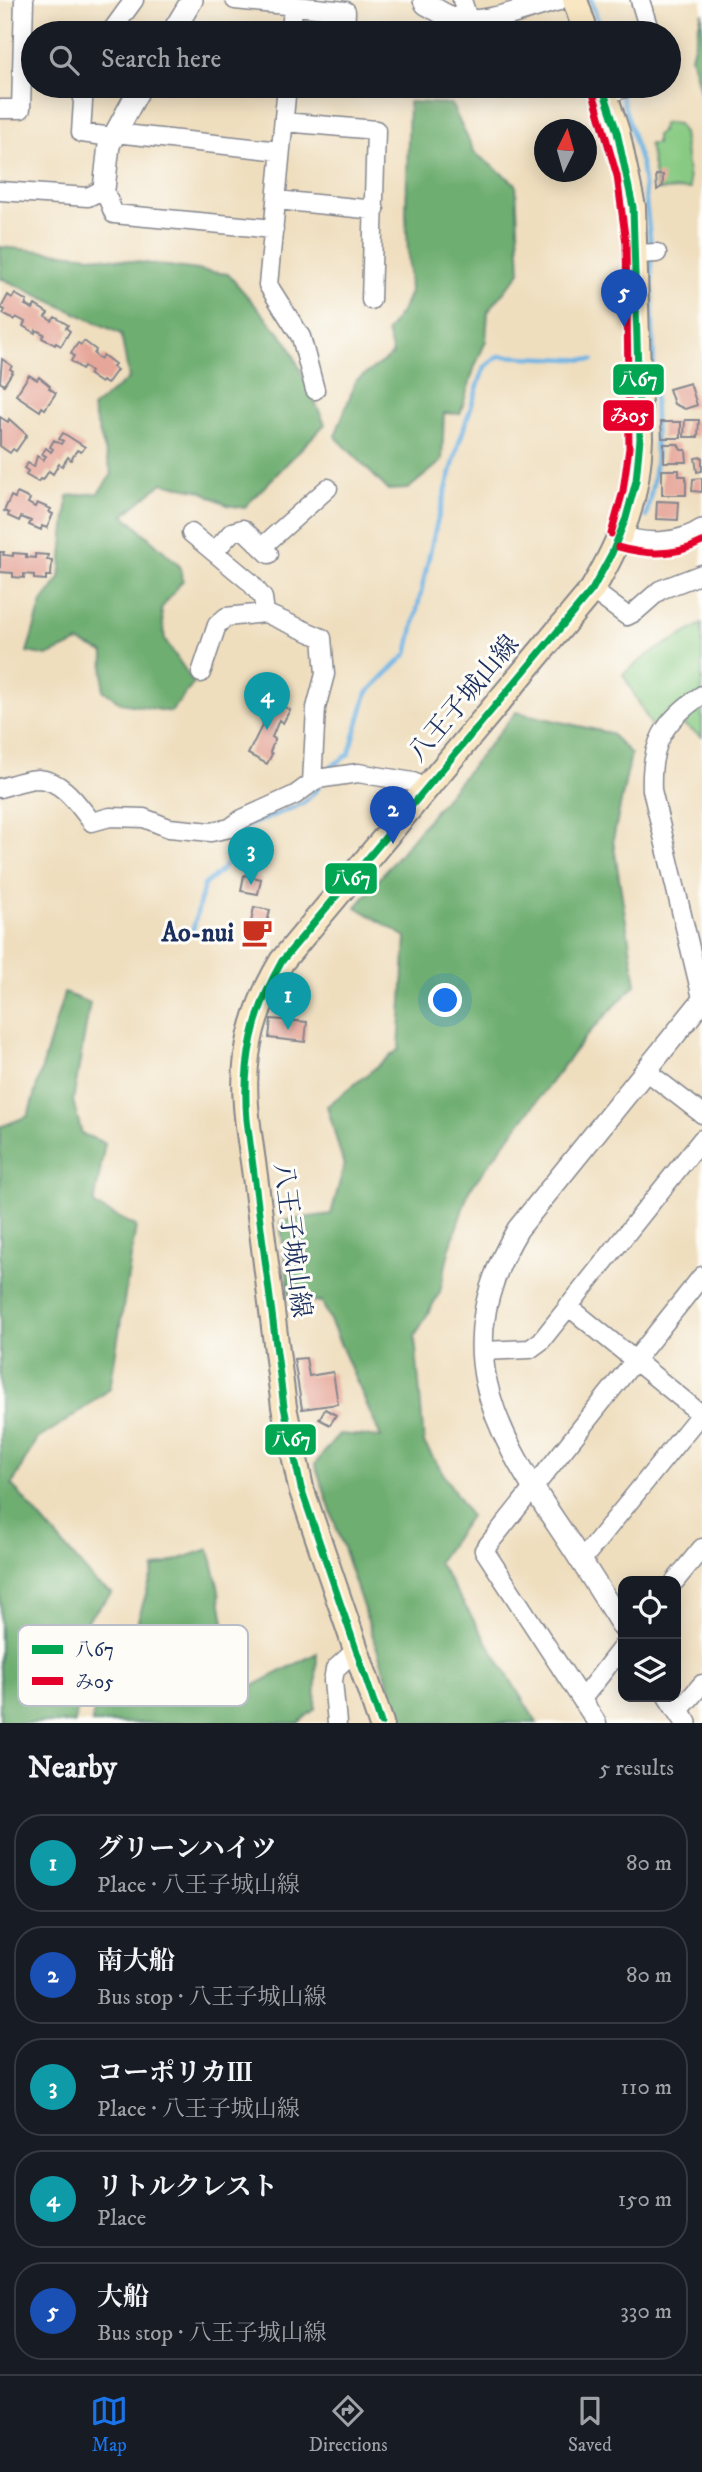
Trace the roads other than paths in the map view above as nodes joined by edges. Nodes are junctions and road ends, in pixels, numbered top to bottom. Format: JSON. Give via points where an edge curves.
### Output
{"nodes":[{"id":1,"x":24,"y":0,"type":"edge"},
{"id":2,"x":134,"y":0,"type":"edge"},
{"id":3,"x":192,"y":0,"type":"edge"},
{"id":4,"x":235,"y":0,"type":"edge"},
{"id":5,"x":424,"y":0,"type":"edge"},
{"id":6,"x":462,"y":0,"type":"edge"},
{"id":7,"x":557,"y":0,"type":"edge"},
{"id":8,"x":575,"y":0,"type":"edge"},
{"id":9,"x":640,"y":0,"type":"edge"},
{"id":10,"x":293,"y":6,"type":"junction"},
{"id":11,"x":23,"y":21,"type":"edge"},
{"id":12,"x":119,"y":21,"type":"edge"},
{"id":13,"x":179,"y":21,"type":"edge"},
{"id":14,"x":292,"y":21,"type":"edge"},
{"id":15,"x":346,"y":21,"type":"edge"},
{"id":16,"x":469,"y":21,"type":"junction"},
{"id":17,"x":582,"y":21,"type":"edge"},
{"id":18,"x":646,"y":21,"type":"edge"},
{"id":19,"x":21,"y":98,"type":"edge"},
{"id":20,"x":84,"y":98,"type":"edge"},
{"id":21,"x":134,"y":98,"type":"edge"},
{"id":22,"x":286,"y":98,"type":"edge"},
{"id":23,"x":617,"y":98,"type":"edge"},
{"id":24,"x":0,"y":109,"type":"edge"},
{"id":25,"x":284,"y":122,"type":"junction"},
{"id":26,"x":114,"y":135,"type":"junction"},
{"id":27,"x":280,"y":151,"type":"junction"},
{"id":28,"x":104,"y":189,"type":"junction"},
{"id":29,"x":0,"y":191,"type":"edge"},
{"id":30,"x":277,"y":201,"type":"junction"},
{"id":31,"x":375,"y":210,"type":"junction"},
{"id":32,"x":274,"y":229,"type":"junction"},
{"id":33,"x":371,"y":300,"type":"dead end"},
{"id":34,"x":315,"y":390,"type":"dead end"},
{"id":35,"x":328,"y":488,"type":"dead end"},
{"id":36,"x":702,"y":530,"type":"edge"},
{"id":37,"x":191,"y":533,"type":"dead end"},
{"id":38,"x":621,"y":537,"type":"junction"},
{"id":39,"x":214,"y":552,"type":"junction"},
{"id":40,"x":702,"y":574,"type":"edge"},
{"id":41,"x":592,"y":590,"type":"junction"},
{"id":42,"x":265,"y":613,"type":"junction"},
{"id":43,"x":201,"y":673,"type":"dead end"},
{"id":44,"x":702,"y":695,"type":"edge"},
{"id":45,"x":321,"y":780,"type":"junction"},
{"id":46,"x":0,"y":788,"type":"edge"},
{"id":47,"x":425,"y":789,"type":"junction"},
{"id":48,"x":702,"y":1000,"type":"edge"},
{"id":49,"x":645,"y":1070,"type":"junction"},
{"id":50,"x":702,"y":1114,"type":"edge"},
{"id":51,"x":702,"y":1139,"type":"edge"},
{"id":52,"x":702,"y":1276,"type":"edge"},
{"id":53,"x":568,"y":1306,"type":"junction"},
{"id":54,"x":483,"y":1351,"type":"junction"},
{"id":55,"x":635,"y":1360,"type":"junction"},
{"id":56,"x":701,"y":1414,"type":"edge"},
{"id":57,"x":532,"y":1487,"type":"junction"},
{"id":58,"x":702,"y":1548,"type":"edge"},
{"id":59,"x":582,"y":1561,"type":"junction"},
{"id":60,"x":679,"y":1576,"type":"edge"},
{"id":61,"x":618,"y":1619,"type":"edge"},
{"id":62,"x":356,"y":1650,"type":"junction"},
{"id":63,"x":618,"y":1652,"type":"edge"},
{"id":64,"x":702,"y":1684,"type":"edge"},
{"id":65,"x":582,"y":1699,"type":"junction"},
{"id":66,"x":678,"y":1711,"type":"edge"},
{"id":67,"x":337,"y":1723,"type":"edge"},
{"id":68,"x":381,"y":1723,"type":"edge"},
{"id":69,"x":597,"y":1723,"type":"edge"}],
"edges":[{"from":1,"to":11,"type":"street"},
{"from":2,"to":12,"type":"street"},
{"from":3,"to":13,"type":"street"},
{"from":4,"to":10,"type":"street"},
{"from":5,"to":16,"type":"street","via":[[455,19]]},
{"from":6,"to":16,"type":"street"},
{"from":7,"to":16,"type":"street"},
{"from":8,"to":17,"type":"main road"},
{"from":9,"to":18,"type":"street"},
{"from":10,"to":14,"type":"street"},
{"from":10,"to":15,"type":"street","via":[[346,11]]},
{"from":19,"to":24,"type":"street","via":[[21,109]]},
{"from":20,"to":26,"type":"street","via":[[81,132]]},
{"from":21,"to":26,"type":"street"},
{"from":22,"to":25,"type":"street"},
{"from":23,"to":38,"type":"main road","name":"八王子城山線","via":[[630,189],[647,254],[639,468]]},
{"from":25,"to":27,"type":"street"},
{"from":25,"to":31,"type":"street","via":[[376,130]]},
{"from":26,"to":27,"type":"street"},
{"from":26,"to":28,"type":"street"},
{"from":27,"to":30,"type":"street"},
{"from":28,"to":29,"type":"street","via":[[88,197]]},
{"from":28,"to":32,"type":"street","via":[[114,214]]},
{"from":30,"to":31,"type":"street"},
{"from":30,"to":32,"type":"street"},
{"from":31,"to":33,"type":"street"},
{"from":32,"to":34,"type":"street","via":[[268,285],[301,337]]},
{"from":35,"to":39,"type":"street","via":[[266,551],[243,529],[232,533]]},
{"from":36,"to":38,"type":"street","via":[[657,542]]},
{"from":37,"to":39,"type":"street"},
{"from":38,"to":41,"type":"main road","name":"八王子城山線"},
{"from":39,"to":42,"type":"street","via":[[250,582],[262,598]]},
{"from":40,"to":41,"type":"street","via":[[660,590],[627,616]]},
{"from":41,"to":47,"type":"main road","name":"八王子城山線"},
{"from":42,"to":43,"type":"street","via":[[226,617],[217,625]]},
{"from":42,"to":45,"type":"street","via":[[322,638],[325,674],[316,708]]},
{"from":44,"to":48,"type":"street","via":[[680,710],[661,734],[652,790]]},
{"from":45,"to":46,"type":"street","via":[[230,828],[211,832],[169,828],[144,818],[110,817],[92,822],[57,784],[38,779]]},
{"from":45,"to":47,"type":"street","via":[[358,773],[413,782]]},
{"from":47,"to":62,"type":"main road","name":"八王子城山線","via":[[282,961],[257,1011],[246,1059],[251,1139],[291,1450]]},
{"from":48,"to":49,"type":"street"},
{"from":49,"to":50,"type":"street"},
{"from":49,"to":54,"type":"street","via":[[506,1249],[490,1289]]},
{"from":51,"to":53,"type":"street"},
{"from":52,"to":55,"type":"street"},
{"from":53,"to":54,"type":"street","via":[[530,1349]]},
{"from":53,"to":55,"type":"street"},
{"from":54,"to":57,"type":"street","via":[[494,1415]]},
{"from":55,"to":56,"type":"street"},
{"from":55,"to":57,"type":"street"},
{"from":56,"to":59,"type":"street"},
{"from":57,"to":59,"type":"street"},
{"from":57,"to":65,"type":"street","via":[[484,1550]]},
{"from":58,"to":60,"type":"street"},
{"from":59,"to":61,"type":"street"},
{"from":62,"to":67,"type":"street","via":[[335,1669]]},
{"from":62,"to":68,"type":"main road","name":"八王子城山線"},
{"from":63,"to":65,"type":"street"},
{"from":64,"to":66,"type":"street"},
{"from":65,"to":69,"type":"street"}]}
